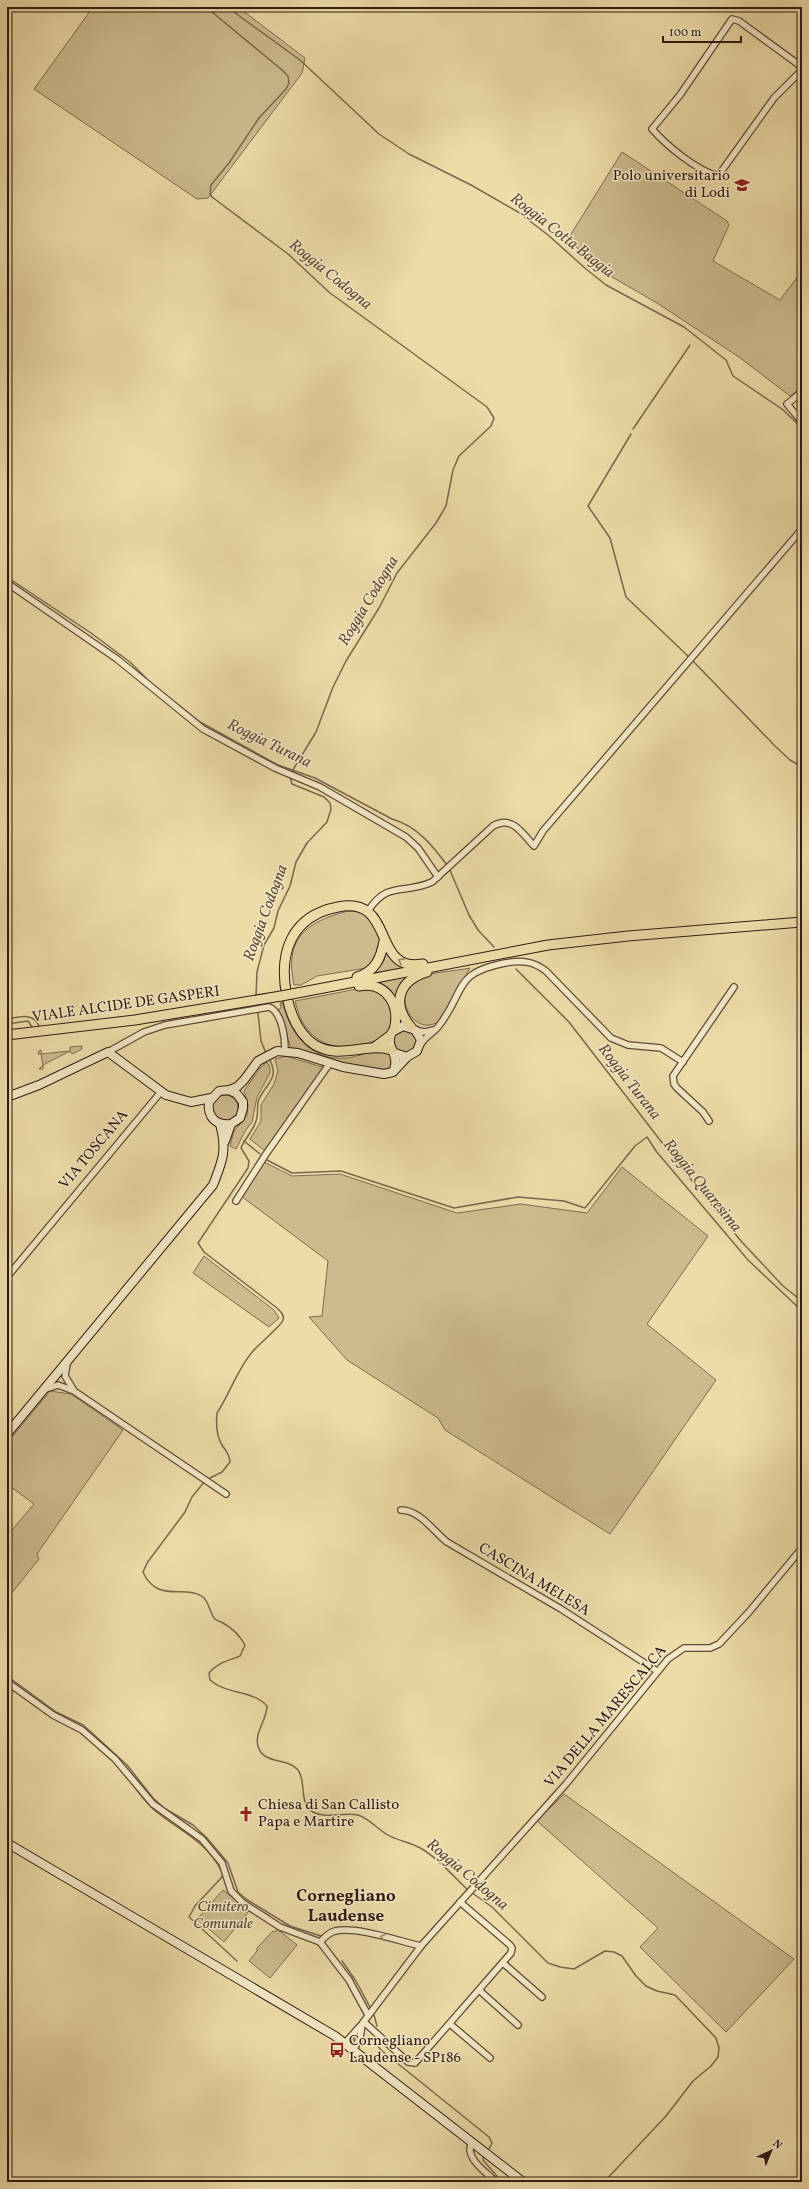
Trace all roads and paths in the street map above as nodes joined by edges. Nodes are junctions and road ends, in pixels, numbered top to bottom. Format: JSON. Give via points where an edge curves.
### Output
{"nodes":[{"id":1,"x":802,"y":69,"type":"edge"},
{"id":2,"x":802,"y":392,"type":"edge"},
{"id":3,"x":802,"y":422,"type":"edge"},
{"id":4,"x":802,"y":529,"type":"edge"},
{"id":5,"x":7,"y":583,"type":"edge"},
{"id":6,"x":438,"y":877,"type":"junction"},
{"id":7,"x":368,"y":911,"type":"junction"},
{"id":8,"x":802,"y":922,"type":"edge"},
{"id":9,"x":385,"y":939,"type":"junction"},
{"id":10,"x":452,"y":963,"type":"junction"},
{"id":11,"x":340,"y":985,"type":"junction"},
{"id":12,"x":734,"y":987,"type":"dead end"},
{"id":13,"x":266,"y":1003,"type":"junction"},
{"id":14,"x":250,"y":1006,"type":"junction"},
{"id":15,"x":413,"y":1028,"type":"junction"},
{"id":16,"x":434,"y":1030,"type":"junction"},
{"id":17,"x":392,"y":1033,"type":"junction"},
{"id":18,"x":7,"y":1035,"type":"edge"},
{"id":19,"x":420,"y":1044,"type":"junction"},
{"id":20,"x":375,"y":1047,"type":"junction"},
{"id":21,"x":285,"y":1050,"type":"junction"},
{"id":22,"x":108,"y":1052,"type":"junction"},
{"id":23,"x":394,"y":1052,"type":"junction"},
{"id":24,"x":407,"y":1057,"type":"junction"},
{"id":25,"x":683,"y":1062,"type":"junction"},
{"id":26,"x":330,"y":1063,"type":"junction"},
{"id":27,"x":394,"y":1070,"type":"junction"},
{"id":28,"x":244,"y":1080,"type":"junction"},
{"id":29,"x":229,"y":1090,"type":"junction"},
{"id":30,"x":160,"y":1093,"type":"junction"},
{"id":31,"x":7,"y":1097,"type":"edge"},
{"id":32,"x":240,"y":1097,"type":"junction"},
{"id":33,"x":211,"y":1098,"type":"junction"},
{"id":34,"x":191,"y":1102,"type":"junction"},
{"id":35,"x":209,"y":1112,"type":"junction"},
{"id":36,"x":709,"y":1121,"type":"dead end"},
{"id":37,"x":220,"y":1124,"type":"junction"},
{"id":38,"x":231,"y":1124,"type":"junction"},
{"id":39,"x":224,"y":1141,"type":"junction"},
{"id":40,"x":236,"y":1201,"type":"dead end"},
{"id":41,"x":7,"y":1277,"type":"edge"},
{"id":42,"x":68,"y":1360,"type":"junction"},
{"id":43,"x":42,"y":1391,"type":"junction"},
{"id":44,"x":74,"y":1391,"type":"junction"},
{"id":45,"x":7,"y":1434,"type":"edge"},
{"id":46,"x":226,"y":1494,"type":"dead end"},
{"id":47,"x":401,"y":1510,"type":"dead end"},
{"id":48,"x":802,"y":1548,"type":"edge"},
{"id":49,"x":657,"y":1671,"type":"junction"},
{"id":50,"x":7,"y":1682,"type":"edge"},
{"id":51,"x":7,"y":1843,"type":"edge"},
{"id":52,"x":460,"y":1902,"type":"junction"},
{"id":53,"x":320,"y":1942,"type":"junction"},
{"id":54,"x":421,"y":1946,"type":"junction"},
{"id":55,"x":503,"y":1963,"type":"junction"},
{"id":56,"x":479,"y":1990,"type":"junction"},
{"id":57,"x":542,"y":1997,"type":"dead end"},
{"id":58,"x":368,"y":2015,"type":"junction"},
{"id":59,"x":363,"y":2023,"type":"junction"},
{"id":60,"x":450,"y":2024,"type":"junction"},
{"id":61,"x":518,"y":2025,"type":"dead end"},
{"id":62,"x":345,"y":2043,"type":"junction"},
{"id":63,"x":354,"y":2049,"type":"junction"},
{"id":64,"x":490,"y":2058,"type":"dead end"},
{"id":65,"x":472,"y":2142,"type":"junction"},
{"id":66,"x":496,"y":2182,"type":"edge"},
{"id":67,"x":523,"y":2182,"type":"edge"}],
"edges":[{"from":1,"to":1,"type":"street","via":[[774,98],[718,176],[706,173],[652,129],[680,95],[732,19],[739,21]]},
{"from":2,"to":3,"type":"street","via":[[787,404]]},
{"from":4,"to":6,"type":"street","via":[[543,831],[534,846],[509,822],[501,821]]},
{"from":5,"to":6,"type":"street","via":[[123,664],[203,729],[291,775],[320,787],[406,837],[418,848]]},
{"from":6,"to":7,"type":"street","via":[[424,885],[386,892]]},
{"from":7,"to":9,"type":"main road","via":[[379,923]]},
{"from":7,"to":20,"type":"main road","via":[[360,907],[339,907],[311,918],[296,930],[290,940],[285,952],[284,968],[294,1023],[309,1040],[327,1050],[340,1052]]},
{"from":8,"to":10,"type":"main road","via":[[602,938]]},
{"from":10,"to":9,"type":"main road","one_way":true,"via":[[442,960],[416,965],[406,964],[391,954]]},
{"from":9,"to":11,"type":"main road","via":[[375,966],[365,975]]},
{"from":10,"to":11,"type":"main road"},
{"from":10,"to":15,"type":"main road","via":[[444,968],[421,974],[406,984],[399,1002],[403,1018]]},
{"from":11,"to":13,"type":"main road","name":"VIALE ALCIDE DE GASPERI","bridge":true,"via":[[281,996]]},
{"from":11,"to":17,"type":"main road","via":[[352,987],[368,984],[390,996],[397,1013]]},
{"from":12,"to":25,"type":"street"},
{"from":13,"to":14,"type":"main road","name":"VIALE ALCIDE DE GASPERI"},
{"from":13,"to":21,"type":"street","via":[[276,1014],[284,1036]]},
{"from":14,"to":18,"type":"main road","name":"VIALE ALCIDE DE GASPERI"},
{"from":14,"to":22,"type":"street","via":[[165,1025],[144,1032]]},
{"from":15,"to":16,"type":"street","via":[[424,1032]]},
{"from":15,"to":17,"type":"main road","via":[[403,1026]]},
{"from":15,"to":19,"type":"main road","via":[[420,1036]]},
{"from":16,"to":19,"type":"street"},
{"from":16,"to":25,"type":"street","via":[[472,974],[489,966],[525,961],[536,964],[546,971],[611,1038],[628,1045],[661,1048]]},
{"from":17,"to":20,"type":"main road"},
{"from":17,"to":23,"type":"main road","via":[[390,1046]]},
{"from":19,"to":24,"type":"main road","via":[[414,1054]]},
{"from":20,"to":23,"type":"main road"},
{"from":21,"to":26,"type":"main road"},
{"from":21,"to":28,"type":"main road","via":[[272,1052],[263,1057]]},
{"from":22,"to":30,"type":"main road"},
{"from":22,"to":31,"type":"main road","via":[[39,1085]]},
{"from":23,"to":24,"type":"main road"},
{"from":23,"to":27,"type":"main road"},
{"from":24,"to":27,"type":"main road"},
{"from":25,"to":36,"type":"street","via":[[673,1076],[674,1084]]},
{"from":26,"to":27,"type":"main road","via":[[382,1074]]},
{"from":26,"to":40,"type":"street"},
{"from":28,"to":29,"type":"main road"},
{"from":28,"to":32,"type":"main road"},
{"from":29,"to":32,"type":"main road"},
{"from":29,"to":33,"type":"main road","via":[[219,1091]]},
{"from":30,"to":34,"type":"main road"},
{"from":30,"to":41,"type":"street","name":"VIA TOSCANA"},
{"from":32,"to":38,"type":"main road","via":[[242,1113],[236,1122]]},
{"from":33,"to":34,"type":"main road"},
{"from":33,"to":35,"type":"main road"},
{"from":34,"to":35,"type":"main road"},
{"from":35,"to":37,"type":"main road"},
{"from":37,"to":38,"type":"main road"},
{"from":37,"to":39,"type":"main road"},
{"from":38,"to":39,"type":"main road"},
{"from":39,"to":42,"type":"main road","via":[[221,1164],[212,1185]]},
{"from":42,"to":43,"type":"main road"},
{"from":42,"to":44,"type":"street","via":[[65,1376]]},
{"from":43,"to":44,"type":"street","via":[[58,1385]]},
{"from":43,"to":45,"type":"main road"},
{"from":44,"to":46,"type":"street"},
{"from":47,"to":49,"type":"street","name":"CASCINA MELESA","via":[[410,1511],[436,1529],[447,1542],[561,1609]]},
{"from":48,"to":49,"type":"street","name":"VIA DELLA MARESCALCA","via":[[754,1607],[719,1644],[710,1648],[690,1647],[679,1650]]},
{"from":49,"to":52,"type":"street","name":"VIA DELLA MARESCALCA","via":[[566,1784]]},
{"from":50,"to":53,"type":"street","via":[[53,1715],[82,1730],[115,1759],[153,1804],[202,1840],[222,1863],[231,1891],[243,1903],[280,1927]]},
{"from":51,"to":62,"type":"main road"},
{"from":52,"to":54,"type":"street","name":"VIA DELLA MARESCALCA"},
{"from":52,"to":55,"type":"street","via":[[512,1947],[511,1953]]},
{"from":54,"to":53,"type":"street","one_way":true,"via":[[349,1929],[334,1931]]},
{"from":53,"to":58,"type":"street","via":[[349,1980]]},
{"from":54,"to":58,"type":"street","name":"VIA DELLA MARESCALCA"},
{"from":55,"to":56,"type":"street"},
{"from":55,"to":57,"type":"street"},
{"from":56,"to":60,"type":"street"},
{"from":56,"to":61,"type":"street"},
{"from":58,"to":59,"type":"street","name":"VIA DELLA MARESCALCA"},
{"from":59,"to":60,"type":"street","via":[[413,2064]]},
{"from":59,"to":62,"type":"street"},
{"from":59,"to":63,"type":"street","via":[[360,2038]]},
{"from":60,"to":64,"type":"street"},
{"from":62,"to":63,"type":"main road"},
{"from":63,"to":65,"type":"main road"},
{"from":65,"to":66,"type":"street","via":[[469,2149],[471,2156]]},
{"from":65,"to":67,"type":"main road"}]}
